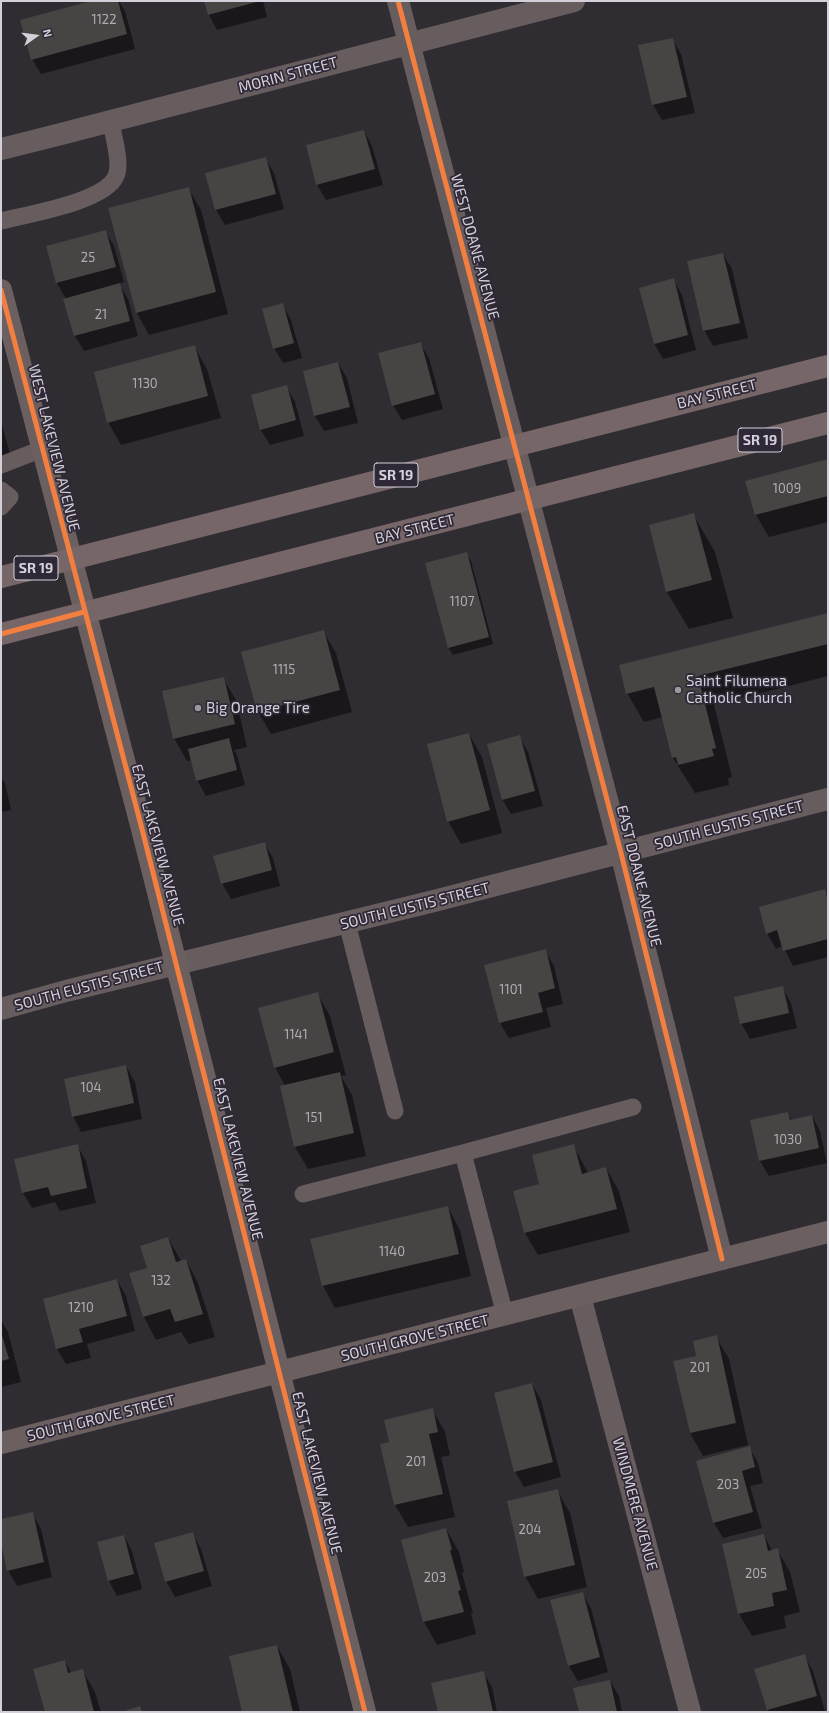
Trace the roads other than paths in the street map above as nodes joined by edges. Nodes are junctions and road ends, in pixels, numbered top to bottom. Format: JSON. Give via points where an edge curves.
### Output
{"nodes":[{"id":1,"x":398,"y":1,"type":"edge"},
{"id":2,"x":574,"y":1,"type":"edge"},
{"id":3,"x":409,"y":43,"type":"junction"},
{"id":4,"x":111,"y":122,"type":"junction"},
{"id":5,"x":1,"y":149,"type":"edge"},
{"id":6,"x":1,"y":221,"type":"edge"},
{"id":7,"x":1,"y":290,"type":"edge"},
{"id":8,"x":828,"y":366,"type":"edge"},
{"id":9,"x":828,"y":423,"type":"edge"},
{"id":10,"x":515,"y":445,"type":"junction"},
{"id":11,"x":42,"y":449,"type":"junction"},
{"id":12,"x":4,"y":464,"type":"edge"},
{"id":13,"x":1,"y":486,"type":"edge"},
{"id":14,"x":1,"y":490,"type":"edge"},
{"id":15,"x":529,"y":500,"type":"junction"},
{"id":16,"x":1,"y":507,"type":"edge"},
{"id":17,"x":70,"y":559,"type":"junction"},
{"id":18,"x":1,"y":577,"type":"edge"},
{"id":19,"x":84,"y":612,"type":"junction"},
{"id":20,"x":1,"y":634,"type":"edge"},
{"id":21,"x":828,"y":799,"type":"edge"},
{"id":22,"x":621,"y":854,"type":"junction"},
{"id":23,"x":347,"y":923,"type":"junction"},
{"id":24,"x":176,"y":964,"type":"junction"},
{"id":25,"x":1,"y":1010,"type":"edge"},
{"id":26,"x":633,"y":1107,"type":"dead end"},
{"id":27,"x":395,"y":1111,"type":"dead end"},
{"id":28,"x":463,"y":1153,"type":"junction"},
{"id":29,"x":303,"y":1194,"type":"dead end"},
{"id":30,"x":828,"y":1232,"type":"edge"},
{"id":31,"x":722,"y":1259,"type":"junction"},
{"id":32,"x":580,"y":1296,"type":"junction"},
{"id":33,"x":505,"y":1315,"type":"junction"},
{"id":34,"x":280,"y":1373,"type":"junction"},
{"id":35,"x":1,"y":1443,"type":"edge"},
{"id":36,"x":365,"y":1712,"type":"edge"},
{"id":37,"x":690,"y":1712,"type":"edge"}],
"edges":[{"from":1,"to":3,"type":"street","name":"WEST DOANE AVENUE"},
{"from":2,"to":3,"type":"street","name":"MORIN STREET"},
{"from":3,"to":4,"type":"street","name":"MORIN STREET"},
{"from":3,"to":10,"type":"street","name":"WEST DOANE AVENUE"},
{"from":4,"to":5,"type":"street","name":"MORIN STREET"},
{"from":4,"to":6,"type":"lane","via":[[119,164],[116,177],[104,190],[77,202]]},
{"from":7,"to":11,"type":"street","name":"WEST LAKEVIEW AVENUE"},
{"from":8,"to":10,"type":"main road","name":"BAY STREET","number":"SR 19"},
{"from":9,"to":15,"type":"main road","name":"BAY STREET","number":"SR 19"},
{"from":10,"to":15,"type":"street","name":"WEST DOANE AVENUE"},
{"from":10,"to":17,"type":"main road","name":"BAY STREET","number":"SR 19"},
{"from":11,"to":12,"type":"lane"},
{"from":11,"to":17,"type":"street","name":"WEST LAKEVIEW AVENUE"},
{"from":12,"to":13,"type":"lane"},
{"from":14,"to":16,"type":"lane","via":[[10,497]]},
{"from":15,"to":19,"type":"main road","name":"BAY STREET","number":"SR 19"},
{"from":15,"to":22,"type":"street","name":"EAST DOANE AVENUE"},
{"from":17,"to":18,"type":"main road","name":"BAY STREET","number":"SR 19"},
{"from":17,"to":19,"type":"street","name":"WEST LAKEVIEW AVENUE"},
{"from":19,"to":20,"type":"main road","name":"BAY STREET","number":"SR 19"},
{"from":19,"to":24,"type":"street","name":"EAST LAKEVIEW AVENUE"},
{"from":21,"to":22,"type":"street","name":"SOUTH EUSTIS STREET"},
{"from":22,"to":23,"type":"street","name":"SOUTH EUSTIS STREET"},
{"from":22,"to":31,"type":"street","name":"EAST DOANE AVENUE"},
{"from":23,"to":24,"type":"street","name":"SOUTH EUSTIS STREET"},
{"from":23,"to":27,"type":"lane"},
{"from":24,"to":25,"type":"street","name":"SOUTH EUSTIS STREET"},
{"from":24,"to":34,"type":"street","name":"EAST LAKEVIEW AVENUE"},
{"from":26,"to":28,"type":"lane"},
{"from":28,"to":29,"type":"lane"},
{"from":28,"to":33,"type":"lane"},
{"from":30,"to":31,"type":"street","name":"SOUTH GROVE STREET"},
{"from":31,"to":32,"type":"street","name":"SOUTH GROVE STREET"},
{"from":32,"to":33,"type":"street","name":"SOUTH GROVE STREET"},
{"from":32,"to":37,"type":"street","name":"WINDMERE AVENUE"},
{"from":33,"to":34,"type":"street","name":"SOUTH GROVE STREET"},
{"from":34,"to":35,"type":"street","name":"SOUTH GROVE STREET"},
{"from":34,"to":36,"type":"street","name":"EAST LAKEVIEW AVENUE"}]}
